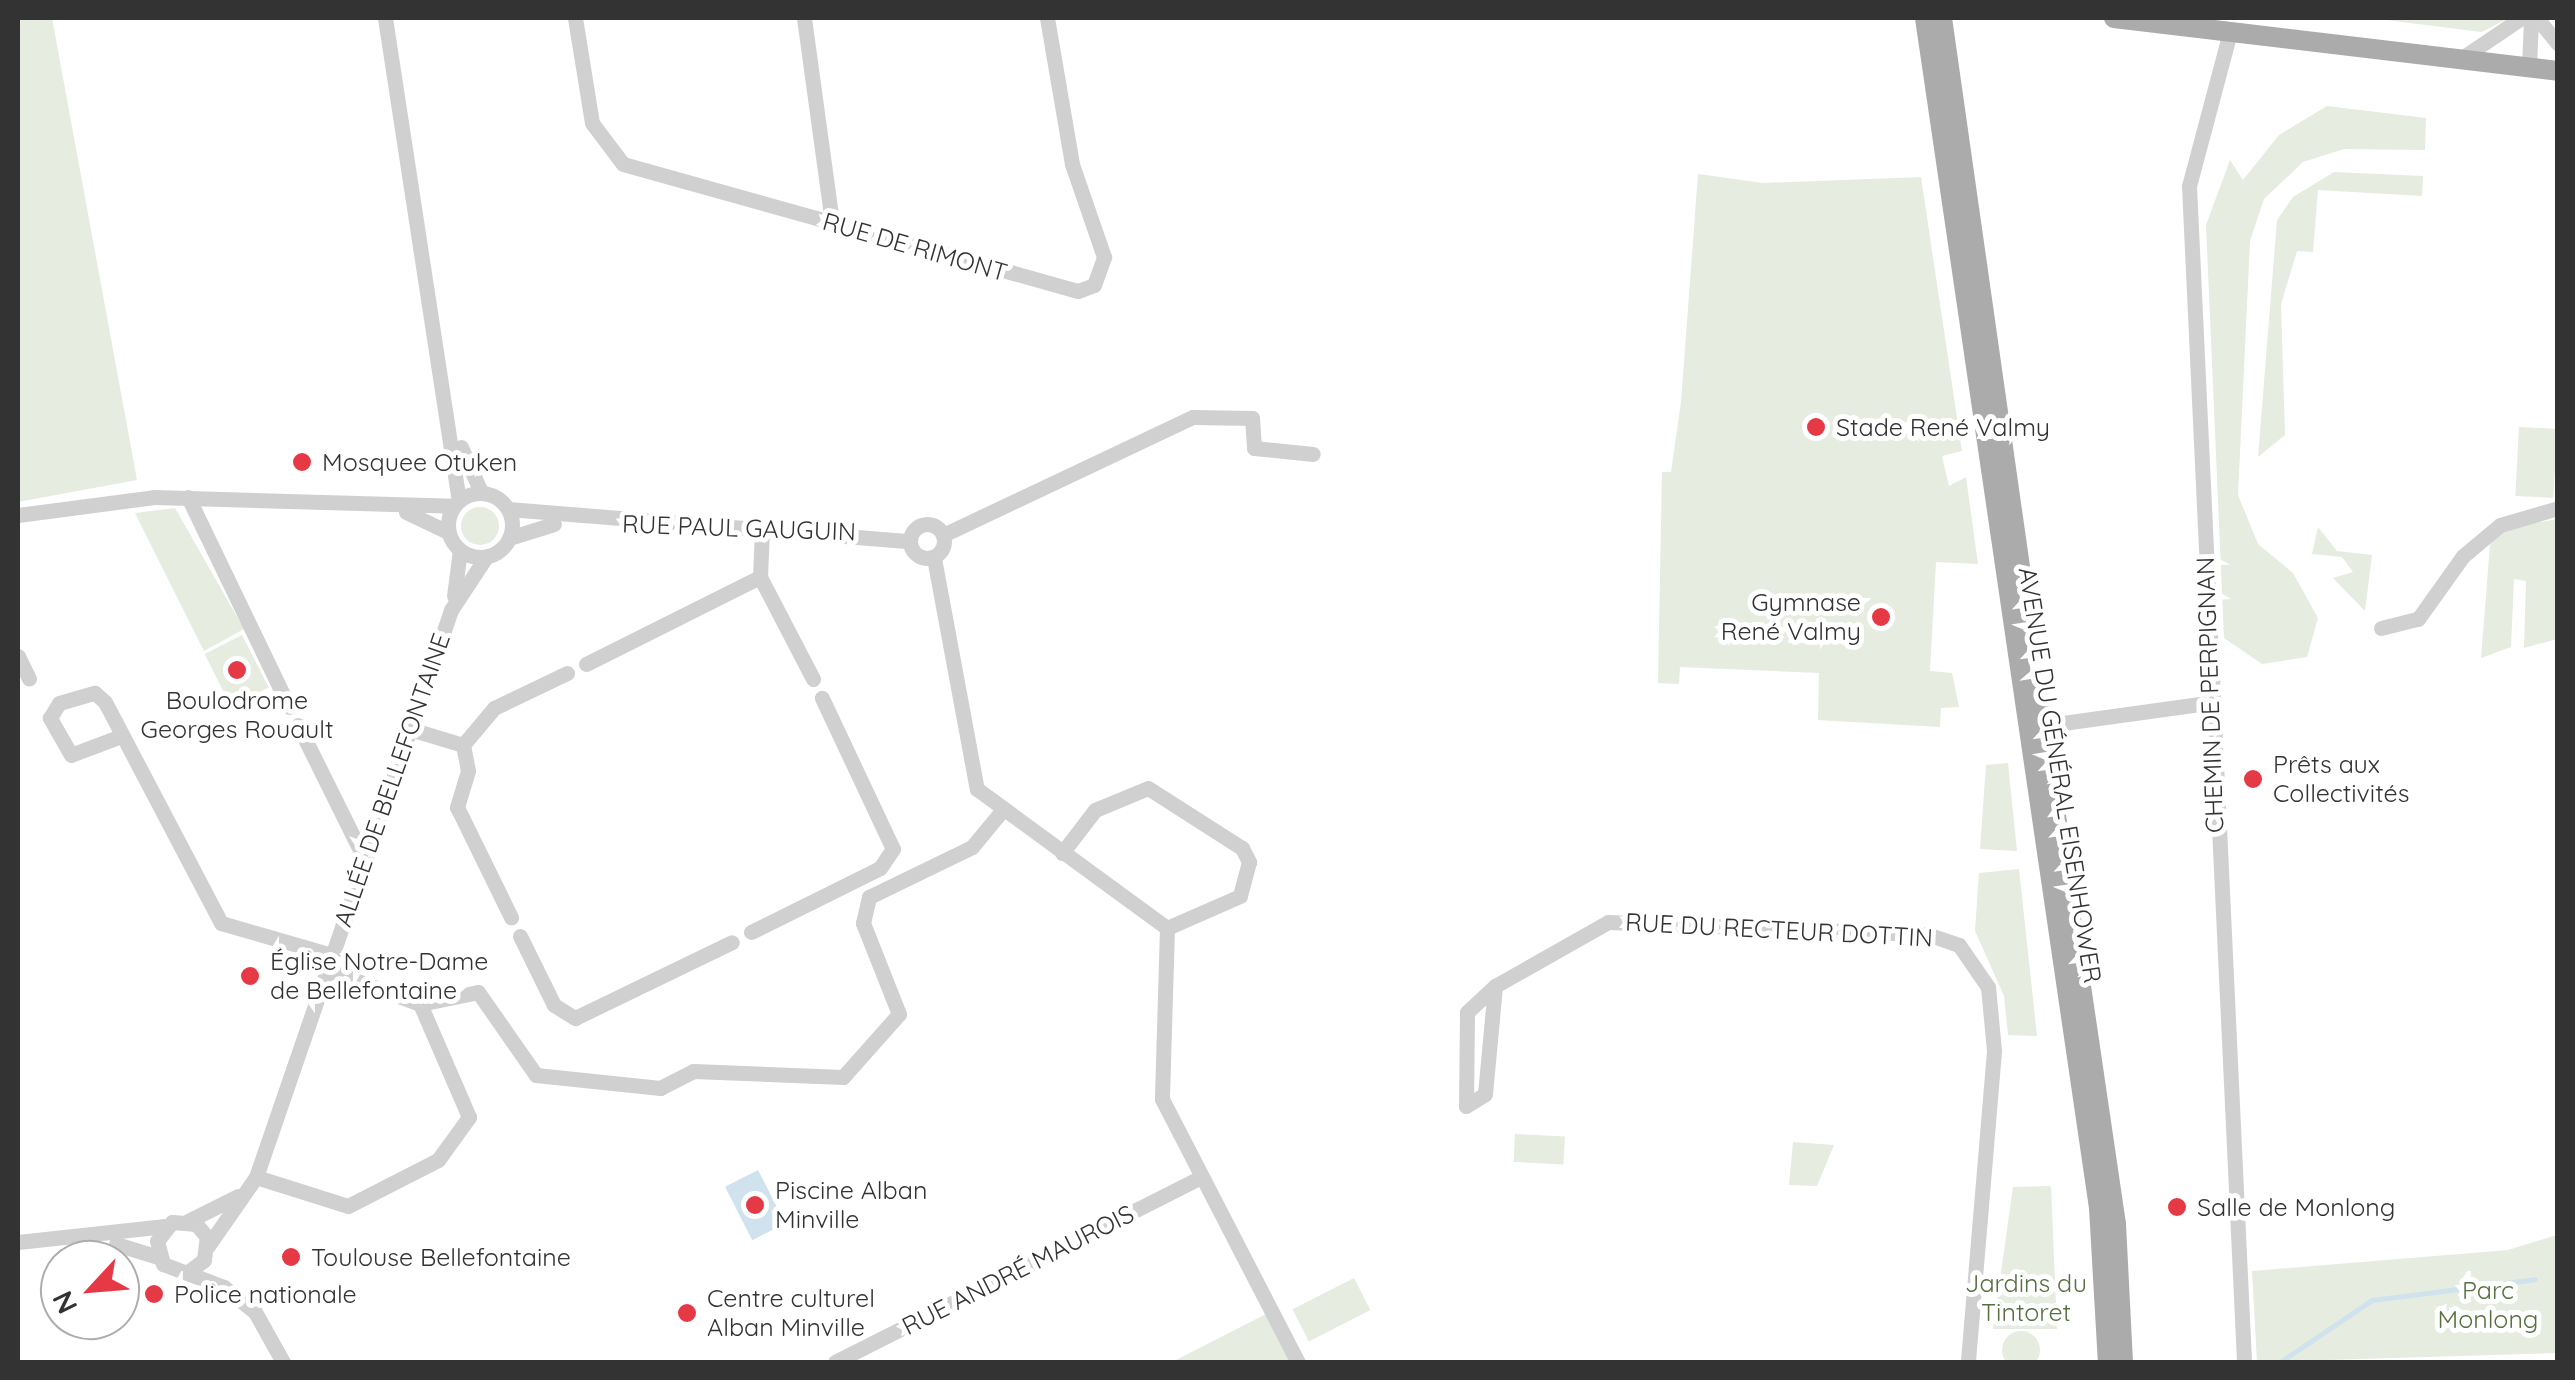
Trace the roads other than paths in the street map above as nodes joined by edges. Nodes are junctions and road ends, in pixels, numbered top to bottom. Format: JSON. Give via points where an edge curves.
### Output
{"nodes":[{"id":1,"x":385,"y":18,"type":"edge"},
{"id":2,"x":575,"y":18,"type":"edge"},
{"id":3,"x":804,"y":18,"type":"edge"},
{"id":4,"x":1047,"y":18,"type":"edge"},
{"id":5,"x":1925,"y":18,"type":"edge"},
{"id":6,"x":1942,"y":18,"type":"edge"},
{"id":7,"x":2114,"y":18,"type":"edge"},
{"id":8,"x":2522,"y":18,"type":"edge"},
{"id":9,"x":2534,"y":18,"type":"edge"},
{"id":10,"x":2230,"y":32,"type":"junction"},
{"id":11,"x":2558,"y":44,"type":"edge"},
{"id":12,"x":2460,"y":60,"type":"junction"},
{"id":13,"x":2529,"y":68,"type":"junction"},
{"id":14,"x":2558,"y":71,"type":"edge"},
{"id":15,"x":832,"y":222,"type":"junction"},
{"id":16,"x":453,"y":425,"type":"junction"},
{"id":17,"x":1312,"y":454,"type":"dead end"},
{"id":18,"x":481,"y":492,"type":"junction"},
{"id":19,"x":188,"y":497,"type":"junction"},
{"id":20,"x":456,"y":503,"type":"junction"},
{"id":21,"x":383,"y":504,"type":"junction"},
{"id":22,"x":2558,"y":508,"type":"edge"},
{"id":23,"x":508,"y":509,"type":"junction"},
{"id":24,"x":18,"y":515,"type":"edge"},
{"id":25,"x":568,"y":521,"type":"junction"},
{"id":26,"x":762,"y":529,"type":"junction"},
{"id":27,"x":448,"y":532,"type":"junction"},
{"id":28,"x":944,"y":534,"type":"junction"},
{"id":29,"x":510,"y":538,"type":"junction"},
{"id":30,"x":910,"y":541,"type":"junction"},
{"id":31,"x":460,"y":550,"type":"junction"},
{"id":32,"x":486,"y":557,"type":"junction"},
{"id":33,"x":934,"y":558,"type":"junction"},
{"id":34,"x":760,"y":576,"type":"junction"},
{"id":35,"x":451,"y":610,"type":"junction"},
{"id":36,"x":2381,"y":628,"type":"dead end"},
{"id":37,"x":18,"y":656,"type":"edge"},
{"id":38,"x":586,"y":664,"type":"dead end"},
{"id":39,"x":568,"y":673,"type":"dead end"},
{"id":40,"x":29,"y":679,"type":"dead end"},
{"id":41,"x":813,"y":679,"type":"dead end"},
{"id":42,"x":822,"y":698,"type":"dead end"},
{"id":43,"x":2214,"y":702,"type":"junction"},
{"id":44,"x":289,"y":706,"type":"dead end"},
{"id":45,"x":298,"y":725,"type":"dead end"},
{"id":46,"x":2034,"y":728,"type":"junction"},
{"id":47,"x":410,"y":729,"type":"junction"},
{"id":48,"x":122,"y":736,"type":"junction"},
{"id":49,"x":464,"y":746,"type":"junction"},
{"id":50,"x":1001,"y":812,"type":"junction"},
{"id":51,"x":1062,"y":853,"type":"junction"},
{"id":52,"x":364,"y":858,"type":"junction"},
{"id":53,"x":511,"y":918,"type":"dead end"},
{"id":54,"x":1167,"y":928,"type":"junction"},
{"id":55,"x":751,"y":932,"type":"dead end"},
{"id":56,"x":520,"y":936,"type":"dead end"},
{"id":57,"x":732,"y":942,"type":"dead end"},
{"id":58,"x":330,"y":962,"type":"junction"},
{"id":59,"x":1494,"y":986,"type":"junction"},
{"id":60,"x":420,"y":1004,"type":"junction"},
{"id":61,"x":256,"y":1177,"type":"junction"},
{"id":62,"x":1201,"y":1177,"type":"junction"},
{"id":63,"x":241,"y":1194,"type":"junction"},
{"id":64,"x":188,"y":1221,"type":"junction"},
{"id":65,"x":165,"y":1226,"type":"junction"},
{"id":66,"x":18,"y":1242,"type":"edge"},
{"id":67,"x":208,"y":1248,"type":"junction"},
{"id":68,"x":18,"y":1250,"type":"edge"},
{"id":69,"x":158,"y":1257,"type":"junction"},
{"id":70,"x":188,"y":1272,"type":"junction"},
{"id":71,"x":224,"y":1287,"type":"junction"},
{"id":72,"x":283,"y":1362,"type":"edge"},
{"id":73,"x":834,"y":1362,"type":"edge"},
{"id":74,"x":1298,"y":1362,"type":"edge"},
{"id":75,"x":1968,"y":1362,"type":"edge"},
{"id":76,"x":2108,"y":1362,"type":"edge"},
{"id":77,"x":2123,"y":1362,"type":"edge"},
{"id":78,"x":2244,"y":1362,"type":"edge"}],
"edges":[{"from":1,"to":16,"type":"street"},
{"from":2,"to":15,"type":"street","name":"RUE DE RIMONT","via":[[592,122],[607,154]]},
{"from":3,"to":15,"type":"street"},
{"from":4,"to":15,"type":"street","name":"RUE DE RIMONT","via":[[1072,164],[1104,257],[1094,285],[1062,290]]},
{"from":5,"to":46,"type":"main road","name":"AVENUE DU GÉNÉRAL EISENHOWER"},
{"from":6,"to":46,"type":"main road","name":"AVENUE DU GÉNÉRAL EISENHOWER"},
{"from":7,"to":10,"type":"main road"},
{"from":8,"to":12,"type":"street"},
{"from":9,"to":11,"type":"street"},
{"from":9,"to":13,"type":"street"},
{"from":10,"to":12,"type":"main road"},
{"from":10,"to":43,"type":"street","name":"CHEMIN DE PERPIGNAN","via":[[2189,186]]},
{"from":12,"to":13,"type":"main road"},
{"from":13,"to":14,"type":"main road"},
{"from":16,"to":18,"type":"street"},
{"from":16,"to":20,"type":"street"},
{"from":17,"to":28,"type":"street","via":[[1254,448],[1252,418],[1167,424]]},
{"from":18,"to":20,"type":"street"},
{"from":18,"to":23,"type":"street"},
{"from":19,"to":21,"type":"street"},
{"from":19,"to":24,"type":"street"},
{"from":19,"to":44,"type":"street"},
{"from":20,"to":21,"type":"street"},
{"from":20,"to":27,"type":"street"},
{"from":21,"to":27,"type":"street"},
{"from":22,"to":36,"type":"street","via":[[2500,525],[2463,556],[2418,619]]},
{"from":23,"to":25,"type":"street","name":"RUE PAUL GAUGUIN"},
{"from":23,"to":29,"type":"street"},
{"from":25,"to":26,"type":"street","name":"RUE PAUL GAUGUIN"},
{"from":25,"to":29,"type":"street","name":"RUE PAUL GAUGUIN"},
{"from":26,"to":30,"type":"street","name":"RUE PAUL GAUGUIN"},
{"from":26,"to":34,"type":"street"},
{"from":27,"to":31,"type":"street"},
{"from":28,"to":30,"type":"street","via":[[920,525]]},
{"from":28,"to":33,"type":"street"},
{"from":29,"to":32,"type":"street"},
{"from":30,"to":33,"type":"street","via":[[915,554]]},
{"from":31,"to":32,"type":"street"},
{"from":31,"to":35,"type":"street","name":"ALLÉE DE BELLEFONTAINE"},
{"from":32,"to":35,"type":"street","name":"ALLÉE DE BELLEFONTAINE"},
{"from":33,"to":50,"type":"street","via":[[971,768]]},
{"from":34,"to":38,"type":"street"},
{"from":34,"to":41,"type":"street"},
{"from":35,"to":47,"type":"street","name":"ALLÉE DE BELLEFONTAINE"},
{"from":37,"to":40,"type":"street"},
{"from":39,"to":49,"type":"street","via":[[494,708]]},
{"from":42,"to":55,"type":"street","via":[[893,849],[880,868]]},
{"from":43,"to":46,"type":"street"},
{"from":43,"to":78,"type":"street","name":"CHEMIN DE PERPIGNAN"},
{"from":45,"to":52,"type":"street"},
{"from":46,"to":76,"type":"main road","name":"AVENUE DU GÉNÉRAL EISENHOWER","via":[[2100,1208]]},
{"from":46,"to":77,"type":"main road","name":"AVENUE DU GÉNÉRAL EISENHOWER","via":[[2116,1224]]},
{"from":47,"to":49,"type":"street"},
{"from":47,"to":52,"type":"street","name":"ALLÉE DE BELLEFONTAINE"},
{"from":48,"to":48,"type":"street","via":[[95,694],[60,703],[50,718],[71,755]]},
{"from":48,"to":58,"type":"street","via":[[220,923]]},
{"from":49,"to":53,"type":"street","via":[[468,771],[458,800]]},
{"from":50,"to":51,"type":"street"},
{"from":50,"to":60,"type":"street","via":[[972,847],[869,897],[863,922],[899,1014],[854,1072],[693,1071],[660,1088],[536,1075],[478,992]]},
{"from":51,"to":54,"type":"street"},
{"from":51,"to":54,"type":"street","via":[[1095,810],[1159,790],[1242,848],[1243,891]]},
{"from":52,"to":58,"type":"street","name":"ALLÉE DE BELLEFONTAINE"},
{"from":54,"to":62,"type":"street","via":[[1160,1080]]},
{"from":56,"to":57,"type":"street","via":[[554,1005],[575,1018]]},
{"from":58,"to":60,"type":"street"},
{"from":58,"to":61,"type":"street","name":"ALLÉE DE BELLEFONTAINE"},
{"from":59,"to":59,"type":"street","via":[[1485,1094],[1466,1106],[1466,1012]]},
{"from":59,"to":75,"type":"street","name":"RUE DU RECTEUR DOTTIN","via":[[1621,920],[1927,934],[1959,945],[1988,987],[1994,1051]]},
{"from":60,"to":61,"type":"street","via":[[468,1117],[438,1160],[348,1206]]},
{"from":61,"to":63,"type":"street","name":"ALLÉE DE BELLEFONTAINE"},
{"from":62,"to":73,"type":"street","name":"RUE ANDRÉ MAUROIS"},
{"from":62,"to":74,"type":"street"},
{"from":63,"to":64,"type":"street","name":"ALLÉE DE BELLEFONTAINE"},
{"from":63,"to":67,"type":"street","name":"ALLÉE DE BELLEFONTAINE"},
{"from":64,"to":65,"type":"street","name":"ALLÉE DE BELLEFONTAINE"},
{"from":64,"to":67,"type":"street"},
{"from":65,"to":66,"type":"street","name":"ALLÉE DE BELLEFONTAINE"},
{"from":65,"to":69,"type":"street"},
{"from":67,"to":70,"type":"street","name":"ALLÉE DE BELLEFONTAINE"},
{"from":67,"to":71,"type":"street"},
{"from":68,"to":69,"type":"street","via":[[128,1244]]},
{"from":69,"to":70,"type":"street"},
{"from":70,"to":71,"type":"street"},
{"from":71,"to":72,"type":"street","via":[[255,1312]]}]}
